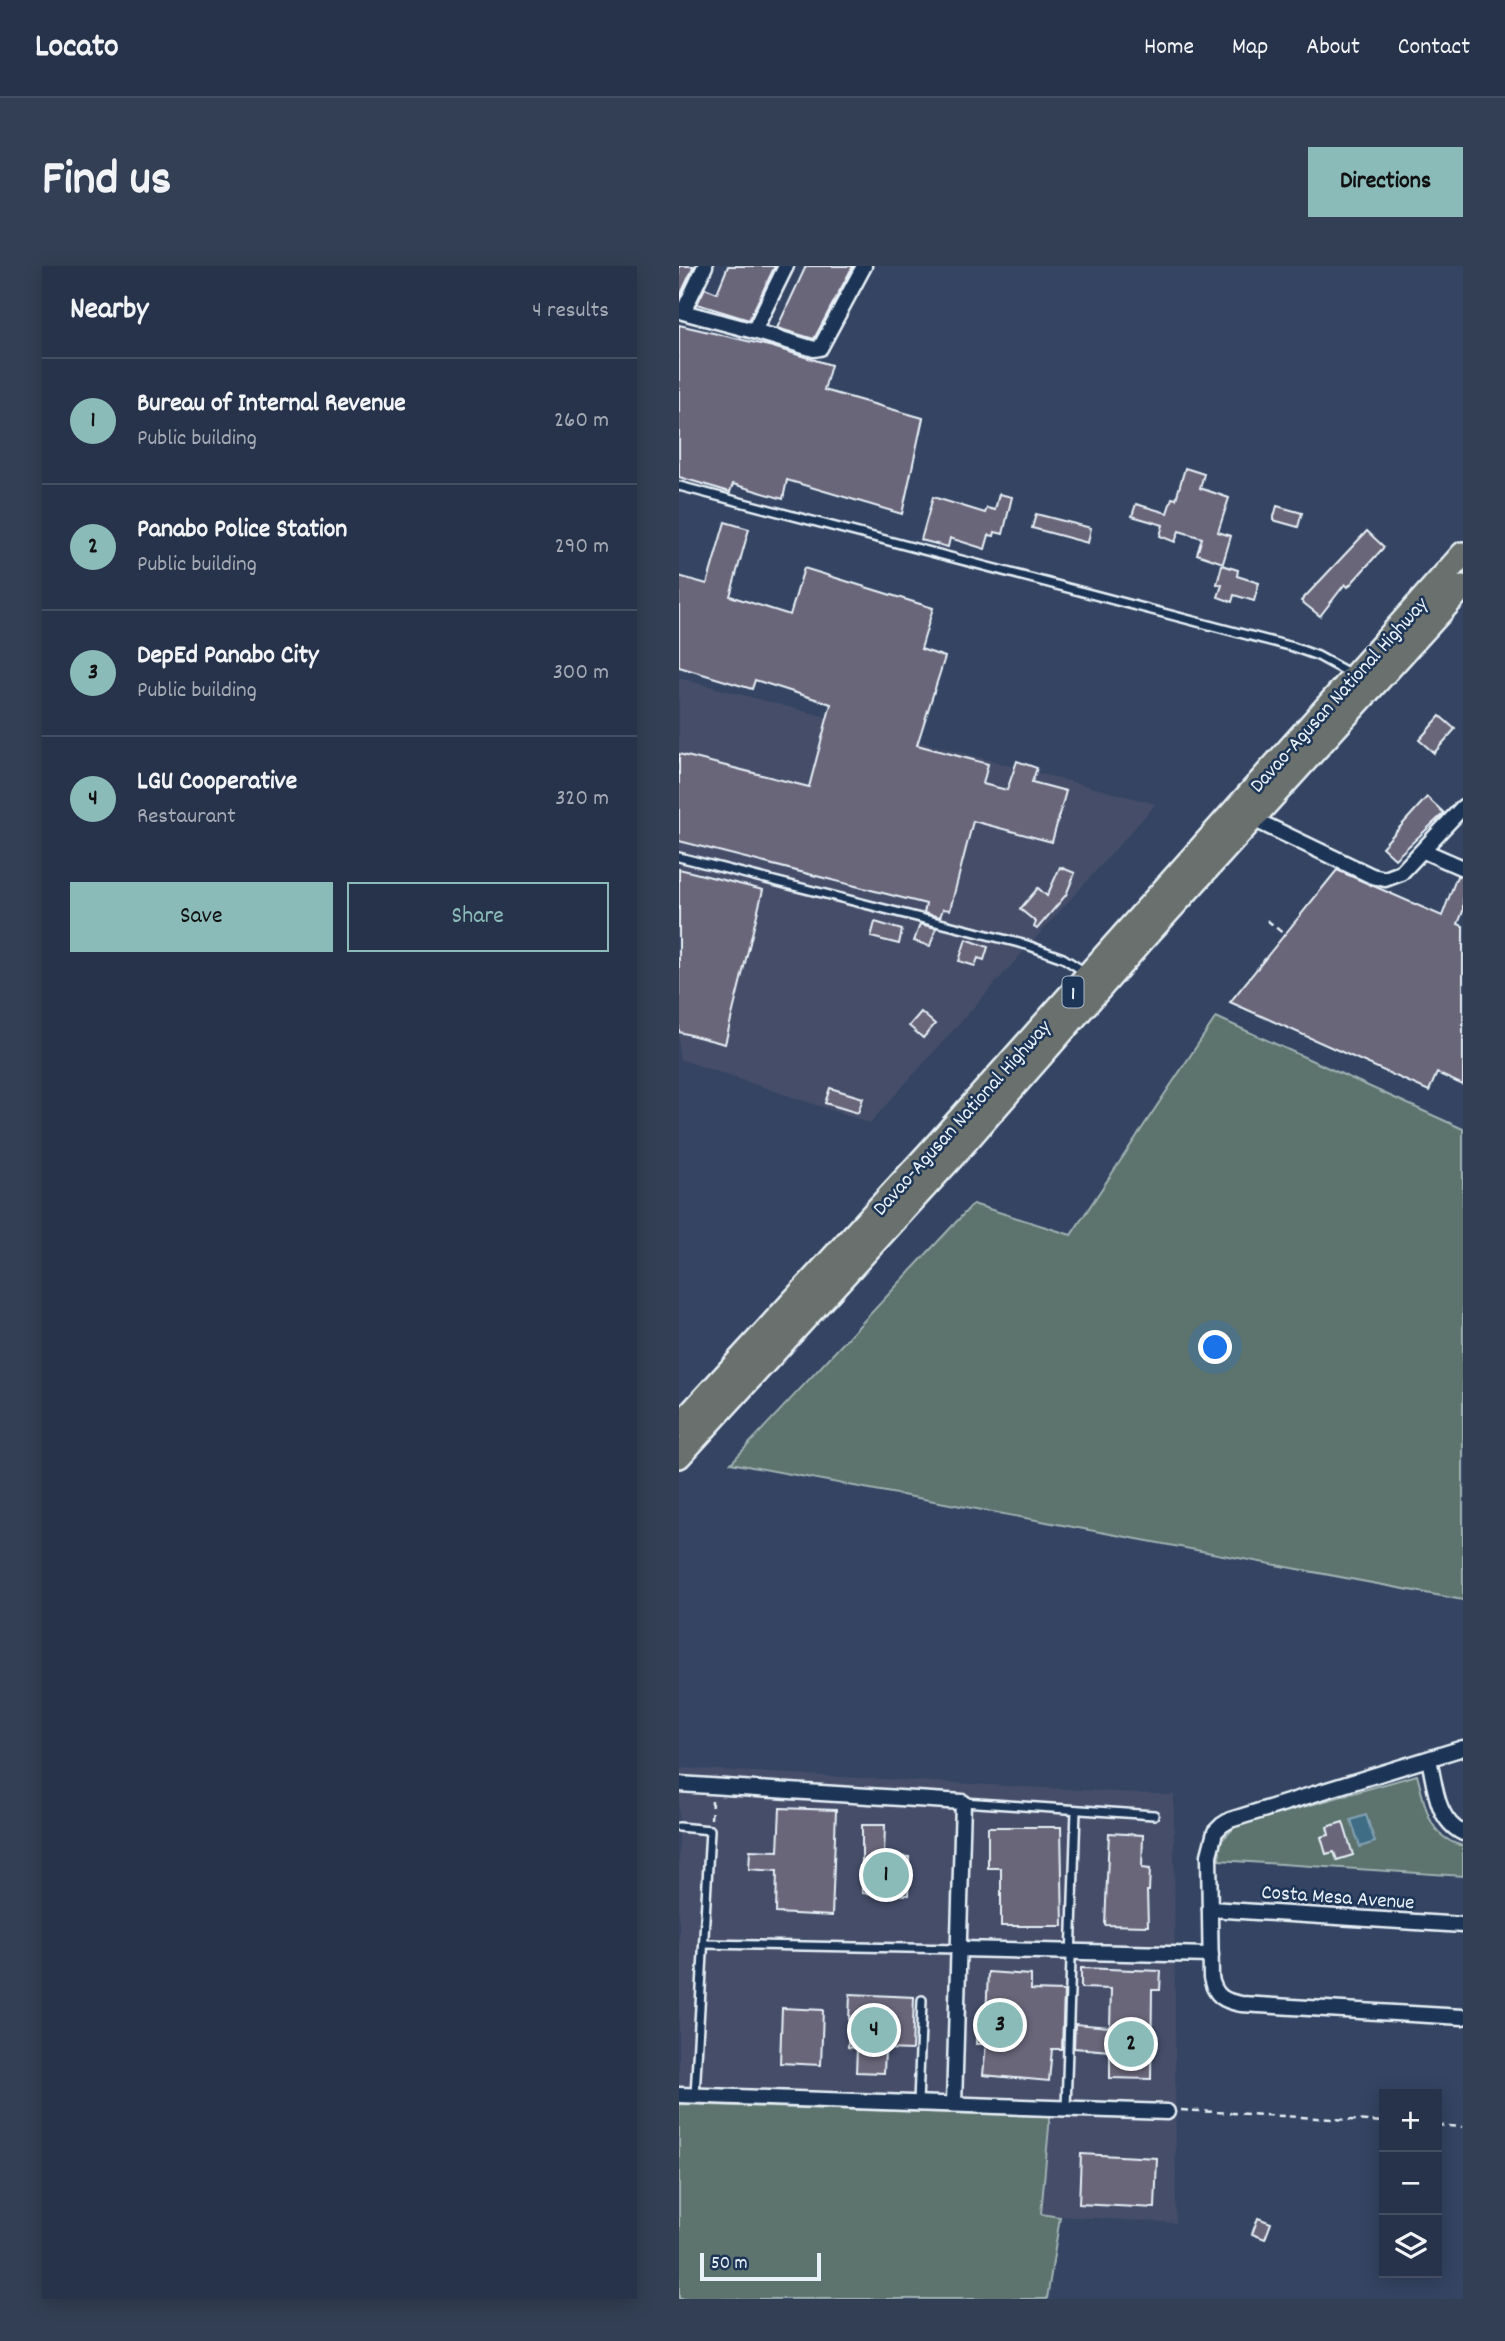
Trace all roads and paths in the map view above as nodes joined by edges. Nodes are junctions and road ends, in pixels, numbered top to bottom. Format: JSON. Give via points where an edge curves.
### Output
{"nodes":[{"id":1,"x":705,"y":266,"type":"edge"},
{"id":2,"x":786,"y":266,"type":"edge"},
{"id":3,"x":864,"y":266,"type":"edge"},
{"id":4,"x":681,"y":312,"type":"edge"},
{"id":5,"x":754,"y":331,"type":"junction"},
{"id":6,"x":679,"y":486,"type":"edge"},
{"id":7,"x":1460,"y":563,"type":"edge"},
{"id":8,"x":1463,"y":587,"type":"edge"},
{"id":9,"x":1362,"y":683,"type":"junction"},
{"id":10,"x":1463,"y":807,"type":"edge"},
{"id":11,"x":1253,"y":819,"type":"junction"},
{"id":12,"x":1424,"y":851,"type":"junction"},
{"id":13,"x":679,"y":857,"type":"edge"},
{"id":14,"x":1463,"y":868,"type":"edge"},
{"id":15,"x":1267,"y":920,"type":"dead end"},
{"id":16,"x":1285,"y":935,"type":"dead end"},
{"id":17,"x":1095,"y":980,"type":"junction"},
{"id":18,"x":947,"y":1148,"type":"junction"},
{"id":19,"x":679,"y":1426,"type":"edge"},
{"id":20,"x":679,"y":1456,"type":"edge"},
{"id":21,"x":1463,"y":1748,"type":"edge"},
{"id":22,"x":1429,"y":1759,"type":"junction"},
{"id":23,"x":679,"y":1784,"type":"edge"},
{"id":24,"x":712,"y":1786,"type":"junction"},
{"id":25,"x":963,"y":1802,"type":"junction"},
{"id":26,"x":1076,"y":1810,"type":"junction"},
{"id":27,"x":1154,"y":1815,"type":"dead end"},
{"id":28,"x":679,"y":1827,"type":"edge"},
{"id":29,"x":710,"y":1830,"type":"junction"},
{"id":30,"x":1463,"y":1833,"type":"edge"},
{"id":31,"x":1210,"y":1909,"type":"junction"},
{"id":32,"x":1463,"y":1925,"type":"edge"},
{"id":33,"x":704,"y":1944,"type":"junction"},
{"id":34,"x":960,"y":1949,"type":"junction"},
{"id":35,"x":1071,"y":1951,"type":"junction"},
{"id":36,"x":1211,"y":1955,"type":"junction"},
{"id":37,"x":922,"y":2000,"type":"dead end"},
{"id":38,"x":1463,"y":2017,"type":"edge"},
{"id":39,"x":679,"y":2095,"type":"edge"},
{"id":40,"x":695,"y":2096,"type":"junction"},
{"id":41,"x":918,"y":2103,"type":"junction"},
{"id":42,"x":954,"y":2104,"type":"junction"},
{"id":43,"x":1066,"y":2108,"type":"junction"},
{"id":44,"x":1167,"y":2112,"type":"joint"},
{"id":45,"x":1379,"y":2122,"type":"edge"},
{"id":46,"x":1442,"y":2125,"type":"edge"},
{"id":47,"x":1463,"y":2127,"type":"edge"}],
"edges":[{"from":1,"to":4,"type":"street"},
{"from":2,"to":5,"type":"street"},
{"from":3,"to":5,"type":"street","via":[[820,348]]},
{"from":4,"to":5,"type":"street"},
{"from":6,"to":9,"type":"lane","via":[[1293,647],[1318,656]]},
{"from":7,"to":9,"type":"highway","name":"Davao-Agusan National Highway","number":"1"},
{"from":8,"to":9,"type":"highway","name":"Davao-Agusan National Highway","number":"1"},
{"from":9,"to":11,"type":"highway","name":"Davao-Agusan National Highway","number":"1"},
{"from":9,"to":17,"type":"highway","name":"Davao-Agusan National Highway","number":"1"},
{"from":10,"to":12,"type":"street"},
{"from":11,"to":12,"type":"street","via":[[1385,879],[1401,873]]},
{"from":11,"to":17,"type":"highway","name":"Davao-Agusan National Highway","number":"1"},
{"from":12,"to":14,"type":"street"},
{"from":13,"to":17,"type":"lane","via":[[1027,945],[1063,958]]},
{"from":15,"to":16,"type":"path"},
{"from":17,"to":18,"type":"highway","name":"Davao-Agusan National Highway","number":"1"},
{"from":18,"to":19,"type":"highway","name":"Davao-Agusan National Highway","number":"1"},
{"from":18,"to":20,"type":"highway","name":"Davao-Agusan National Highway","number":"1"},
{"from":21,"to":22,"type":"street"},
{"from":22,"to":30,"type":"street","via":[[1445,1819]]},
{"from":22,"to":31,"type":"street","via":[[1221,1825],[1209,1855]]},
{"from":23,"to":24,"type":"street"},
{"from":24,"to":25,"type":"street"},
{"from":24,"to":29,"type":"path"},
{"from":25,"to":26,"type":"lane"},
{"from":25,"to":34,"type":"street"},
{"from":26,"to":27,"type":"lane"},
{"from":26,"to":35,"type":"lane"},
{"from":28,"to":29,"type":"lane"},
{"from":29,"to":33,"type":"lane"},
{"from":31,"to":32,"type":"street","name":"Costa Mesa Avenue"},
{"from":31,"to":36,"type":"street"},
{"from":33,"to":34,"type":"lane"},
{"from":33,"to":40,"type":"lane"},
{"from":34,"to":35,"type":"street"},
{"from":34,"to":42,"type":"street"},
{"from":35,"to":36,"type":"street"},
{"from":35,"to":43,"type":"lane"},
{"from":36,"to":38,"type":"street","via":[[1214,1988],[1230,2002]]},
{"from":37,"to":41,"type":"lane"},
{"from":39,"to":40,"type":"street"},
{"from":40,"to":41,"type":"street"},
{"from":41,"to":42,"type":"street"},
{"from":42,"to":43,"type":"street"},
{"from":43,"to":44,"type":"street"},
{"from":44,"to":45,"type":"path"},
{"from":46,"to":47,"type":"path"}]}
